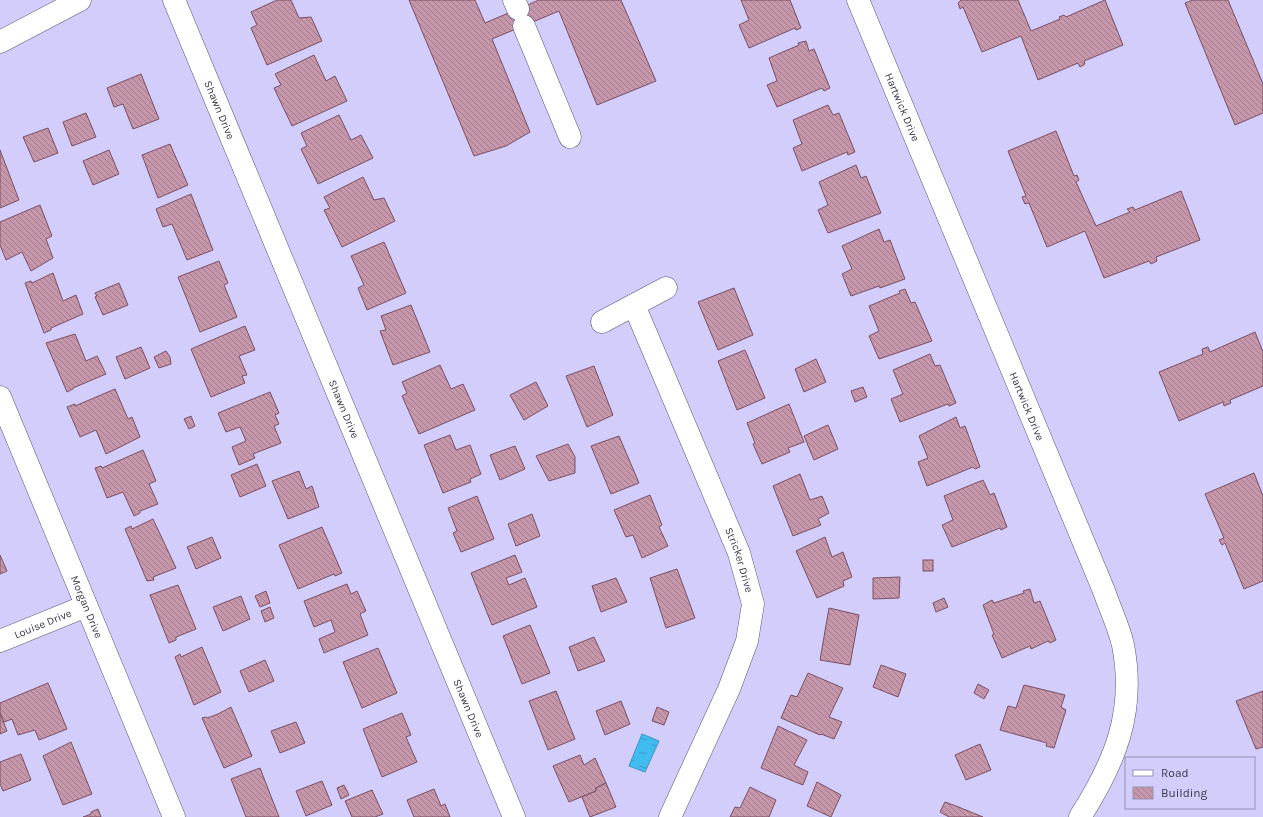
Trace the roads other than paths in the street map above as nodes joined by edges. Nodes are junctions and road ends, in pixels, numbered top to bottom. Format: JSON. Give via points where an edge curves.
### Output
{"nodes":[{"id":1,"x":80,"y":0,"type":"edge"},
{"id":2,"x":174,"y":0,"type":"edge"},
{"id":3,"x":858,"y":0,"type":"edge"},
{"id":4,"x":518,"y":12,"type":"edge"},
{"id":5,"x":0,"y":42,"type":"edge"},
{"id":6,"x":570,"y":137,"type":"dead end"},
{"id":7,"x":666,"y":288,"type":"dead end"},
{"id":8,"x":634,"y":305,"type":"junction"},
{"id":9,"x":602,"y":322,"type":"dead end"},
{"id":10,"x":0,"y":397,"type":"edge"},
{"id":11,"x":86,"y":606,"type":"junction"},
{"id":12,"x":0,"y":641,"type":"edge"},
{"id":13,"x":174,"y":817,"type":"edge"},
{"id":14,"x":514,"y":817,"type":"edge"},
{"id":15,"x":670,"y":817,"type":"edge"},
{"id":16,"x":1080,"y":817,"type":"edge"}],
"edges":[{"from":1,"to":5,"type":"street"},
{"from":2,"to":14,"type":"street","name":"Shawn Drive"},
{"from":3,"to":16,"type":"street","name":"Hartwick Drive","via":[[1104,591],[1123,645],[1127,687],[1124,722],[1104,778]]},
{"from":4,"to":6,"type":"street"},
{"from":7,"to":8,"type":"street"},
{"from":8,"to":9,"type":"street"},
{"from":8,"to":15,"type":"street","name":"Stricker Drive","via":[[739,553],[753,604],[747,641],[729,689]]},
{"from":10,"to":11,"type":"street","name":"Morgan Drive"},
{"from":11,"to":12,"type":"street","name":"Louise Drive"},
{"from":11,"to":13,"type":"street","name":"Morgan Drive"}]}
